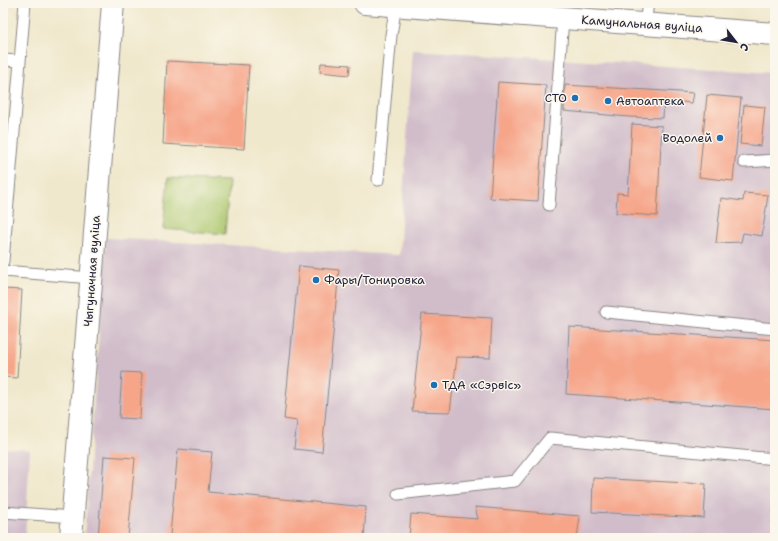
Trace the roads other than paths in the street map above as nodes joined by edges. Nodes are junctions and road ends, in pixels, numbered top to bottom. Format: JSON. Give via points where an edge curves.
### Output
{"nodes":[{"id":1,"x":25,"y":3,"type":"edge"},
{"id":2,"x":113,"y":3,"type":"edge"},
{"id":3,"x":364,"y":3,"type":"edge"},
{"id":4,"x":396,"y":5,"type":"junction"},
{"id":5,"x":646,"y":14,"type":"edge"},
{"id":6,"x":563,"y":18,"type":"junction"},
{"id":7,"x":775,"y":34,"type":"edge"},
{"id":8,"x":3,"y":60,"type":"edge"},
{"id":9,"x":20,"y":61,"type":"junction"},
{"id":10,"x":775,"y":160,"type":"edge"},
{"id":11,"x":744,"y":162,"type":"dead end"},
{"id":12,"x":378,"y":180,"type":"dead end"},
{"id":13,"x":549,"y":205,"type":"dead end"},
{"id":14,"x":3,"y":261,"type":"edge"},
{"id":15,"x":3,"y":272,"type":"edge"},
{"id":16,"x":92,"y":278,"type":"junction"},
{"id":17,"x":606,"y":312,"type":"dead end"},
{"id":18,"x":775,"y":329,"type":"edge"},
{"id":19,"x":775,"y":459,"type":"edge"},
{"id":20,"x":398,"y":494,"type":"dead end"},
{"id":21,"x":3,"y":512,"type":"edge"},
{"id":22,"x":73,"y":516,"type":"junction"},
{"id":23,"x":71,"y":538,"type":"edge"}],
"edges":[{"from":1,"to":9,"type":"lane"},
{"from":2,"to":16,"type":"street","name":"Чыгуначная вуліца"},
{"from":3,"to":4,"type":"street","name":"Камунальная вуліца"},
{"from":4,"to":6,"type":"street","name":"Камунальная вуліца"},
{"from":4,"to":12,"type":"lane"},
{"from":5,"to":6,"type":"street","name":"Камунальная вуліца"},
{"from":5,"to":7,"type":"street","name":"Камунальная вуліца"},
{"from":6,"to":13,"type":"lane"},
{"from":8,"to":9,"type":"lane"},
{"from":9,"to":14,"type":"lane"},
{"from":10,"to":11,"type":"lane"},
{"from":15,"to":16,"type":"lane"},
{"from":16,"to":22,"type":"street","name":"Чыгуначная вуліца"},
{"from":17,"to":18,"type":"lane"},
{"from":19,"to":20,"type":"lane","via":[[550,438],[515,481]]},
{"from":21,"to":22,"type":"lane"},
{"from":22,"to":23,"type":"street","name":"Чыгуначная вуліца"}]}
